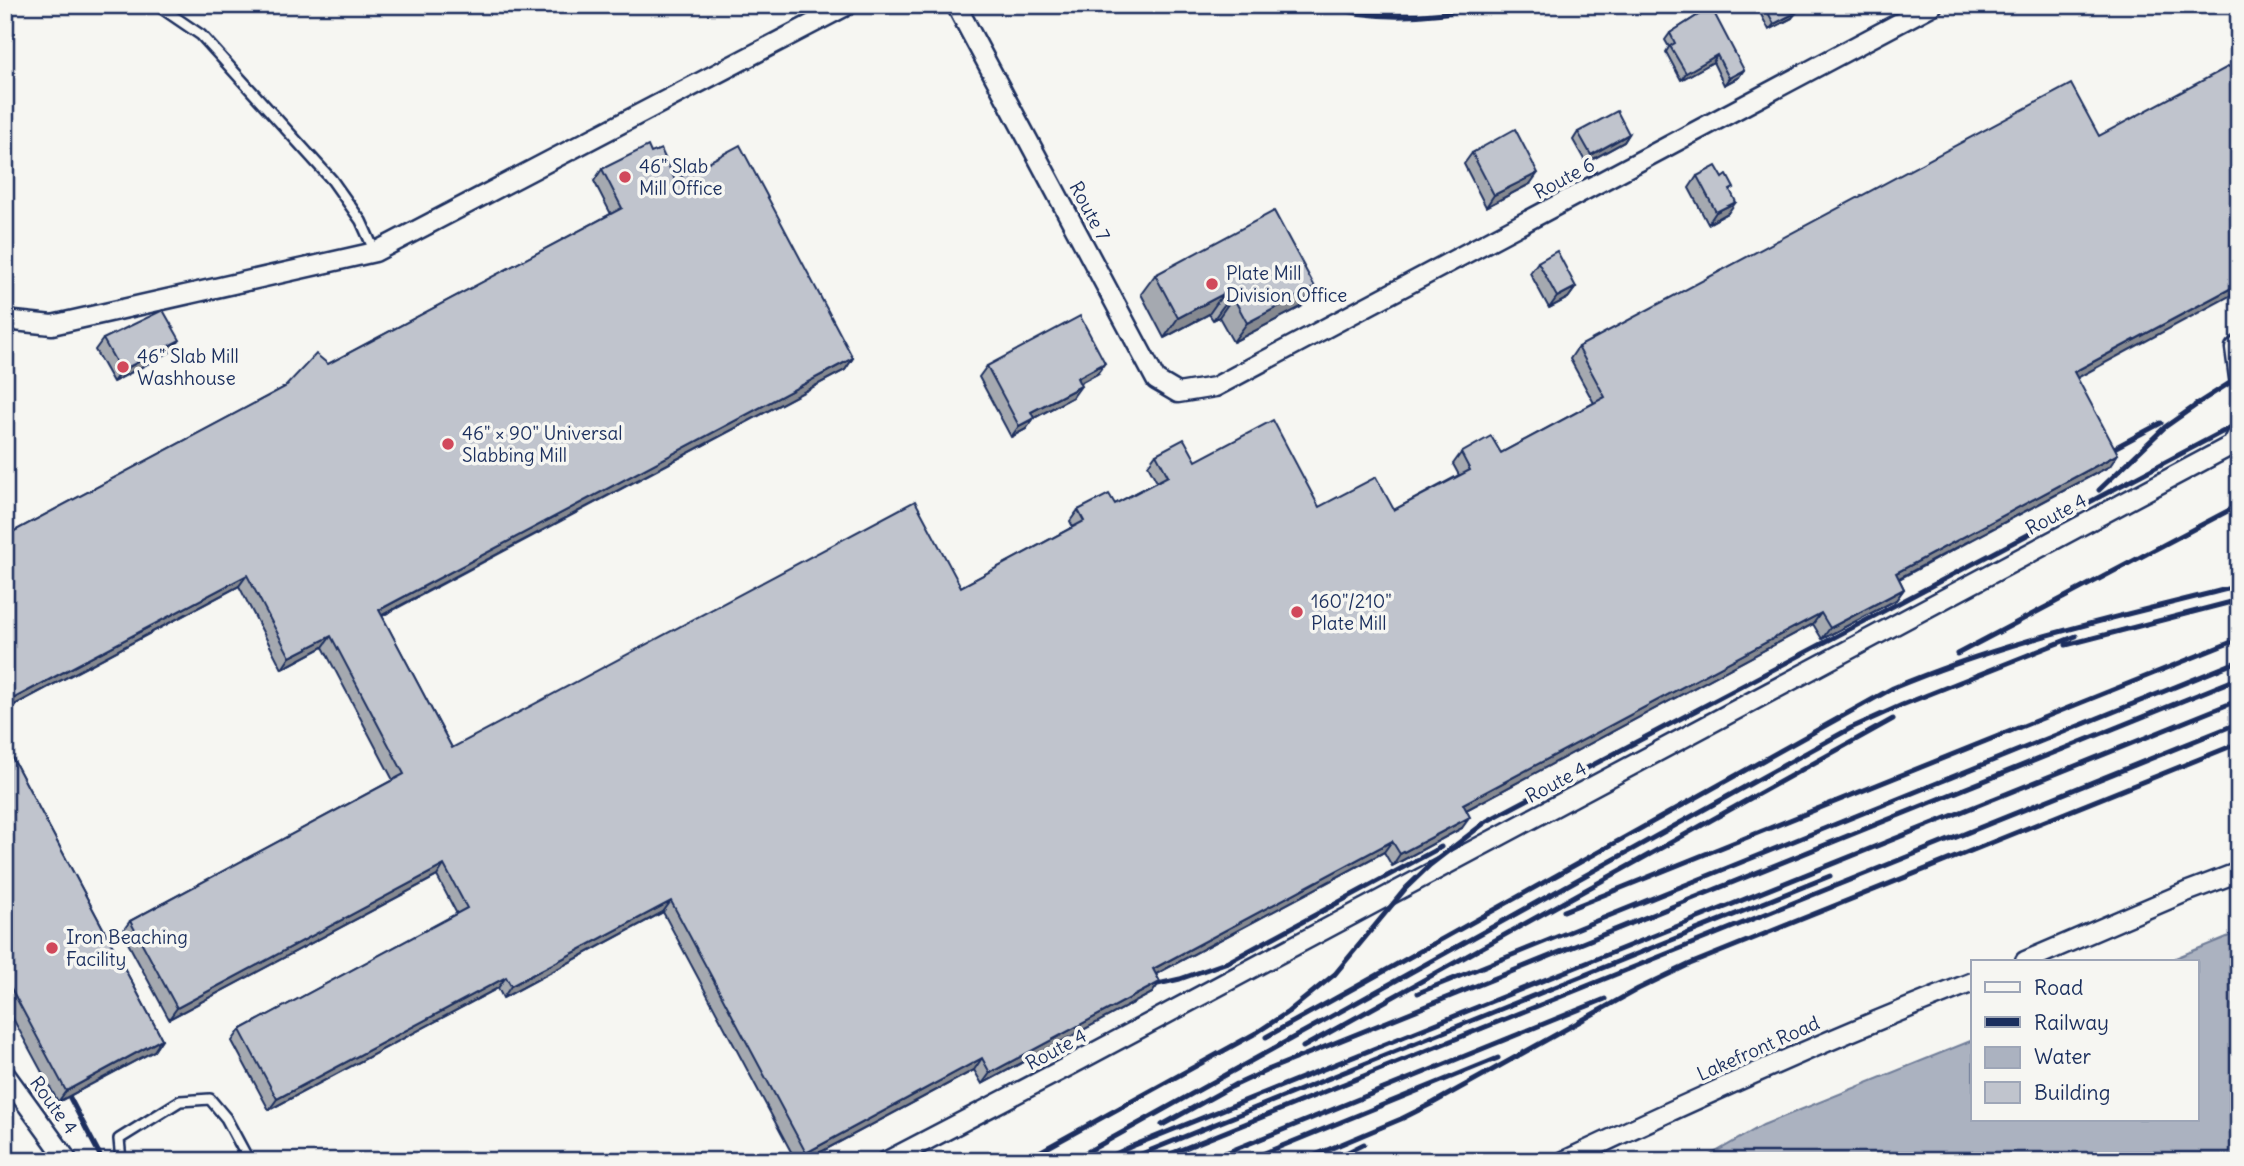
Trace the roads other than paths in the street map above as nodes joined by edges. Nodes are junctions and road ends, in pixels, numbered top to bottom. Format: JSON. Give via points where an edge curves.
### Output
{"nodes":[{"id":1,"x":157,"y":5,"type":"edge"},
{"id":2,"x":848,"y":5,"type":"edge"},
{"id":3,"x":956,"y":5,"type":"edge"},
{"id":4,"x":1933,"y":5,"type":"edge"},
{"id":5,"x":375,"y":252,"type":"junction"},
{"id":6,"x":5,"y":320,"type":"edge"},
{"id":7,"x":2239,"y":345,"type":"edge"},
{"id":8,"x":2239,"y":377,"type":"edge"},
{"id":9,"x":1215,"y":387,"type":"joint"},
{"id":10,"x":2239,"y":432,"type":"edge"},
{"id":11,"x":2239,"y":872,"type":"edge"},
{"id":12,"x":2027,"y":960,"type":"edge"},
{"id":13,"x":1971,"y":983,"type":"edge"},
{"id":14,"x":5,"y":1074,"type":"edge"},
{"id":15,"x":68,"y":1161,"type":"edge"},
{"id":16,"x":121,"y":1161,"type":"edge"},
{"id":17,"x":249,"y":1161,"type":"edge"},
{"id":18,"x":887,"y":1161,"type":"edge"},
{"id":19,"x":1564,"y":1161,"type":"edge"}],
"edges":[{"from":1,"to":5,"type":"lane","via":[[201,35],[332,180],[361,221]]},
{"from":2,"to":5,"type":"street"},
{"from":3,"to":9,"type":"street","name":"Route 7","via":[[1156,380],[1178,393]]},
{"from":4,"to":9,"type":"street","name":"Route 6"},
{"from":5,"to":6,"type":"street","via":[[52,325]]},
{"from":7,"to":8,"type":"street","via":[[2235,348]]},
{"from":10,"to":18,"type":"street","name":"Route 4","via":[[2232,445]]},
{"from":11,"to":12,"type":"street"},
{"from":13,"to":19,"type":"street","name":"Lakefront Road","via":[[1869,1022]]},
{"from":14,"to":15,"type":"street","name":"Route 4"},
{"from":16,"to":17,"type":"lane","via":[[119,1139],[180,1101],[210,1099]]}]}
